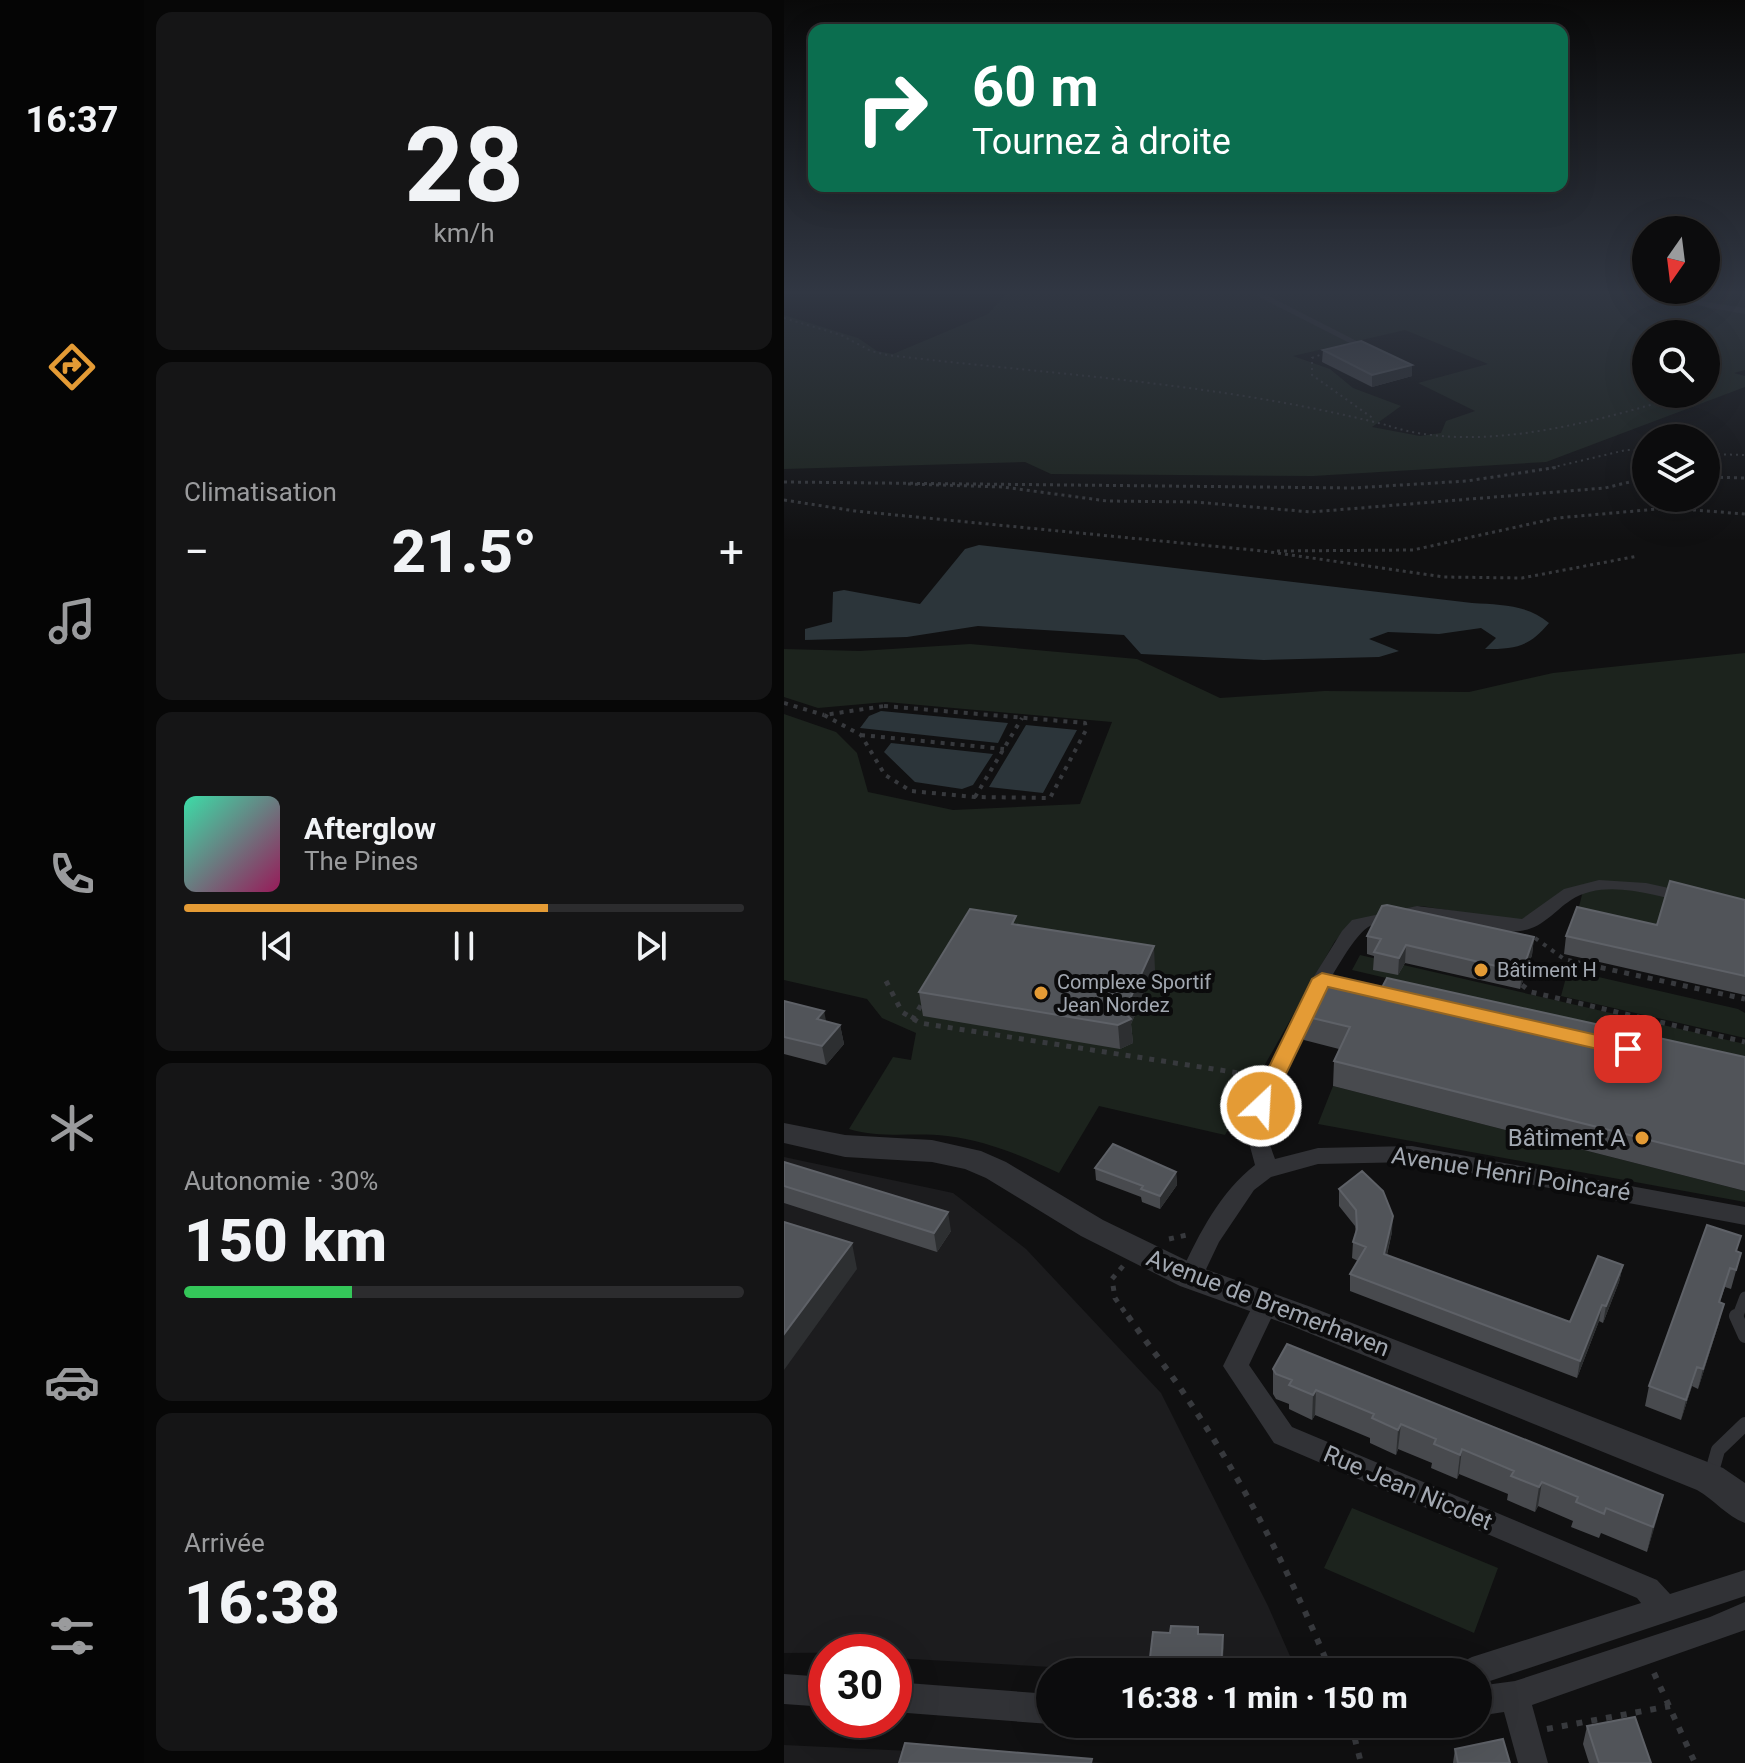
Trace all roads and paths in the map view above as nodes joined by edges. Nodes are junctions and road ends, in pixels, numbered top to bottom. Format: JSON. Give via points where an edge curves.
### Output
{"nodes":[{"id":1,"x":1101,"y":376,"type":"edge"},
{"id":2,"x":1314,"y":376,"type":"edge"},
{"id":3,"x":1641,"y":408,"type":"edge"},
{"id":4,"x":1390,"y":426,"type":"junction"},
{"id":5,"x":1632,"y":450,"type":"edge"},
{"id":6,"x":1720,"y":454,"type":"edge"},
{"id":7,"x":1745,"y":455,"type":"edge"},
{"id":8,"x":1720,"y":477,"type":"edge"},
{"id":9,"x":1745,"y":478,"type":"edge"},
{"id":10,"x":1632,"y":481,"type":"edge"},
{"id":11,"x":784,"y":482,"type":"edge"},
{"id":12,"x":847,"y":482,"type":"junction"},
{"id":13,"x":784,"y":500,"type":"edge"},
{"id":14,"x":1745,"y":514,"type":"edge"},
{"id":15,"x":1263,"y":551,"type":"junction"},
{"id":16,"x":1638,"y":556,"type":"dead end"},
{"id":17,"x":784,"y":703,"type":"edge"},
{"id":18,"x":824,"y":715,"type":"junction"},
{"id":19,"x":1022,"y":718,"type":"junction"},
{"id":20,"x":861,"y":735,"type":"junction"},
{"id":21,"x":1004,"y":749,"type":"junction"},
{"id":22,"x":975,"y":797,"type":"junction"},
{"id":23,"x":1716,"y":903,"type":"edge"},
{"id":24,"x":1516,"y":926,"type":"junction"},
{"id":25,"x":1322,"y":979,"type":"junction"},
{"id":26,"x":886,"y":981,"type":"dead end"},
{"id":27,"x":1522,"y":985,"type":"edge"},
{"id":28,"x":928,"y":993,"type":"edge"},
{"id":29,"x":1410,"y":999,"type":"edge"},
{"id":30,"x":1745,"y":999,"type":"edge"},
{"id":31,"x":912,"y":1020,"type":"junction"},
{"id":32,"x":1745,"y":1042,"type":"edge"},
{"id":33,"x":1239,"y":1073,"type":"dead end"},
{"id":34,"x":784,"y":1133,"type":"edge"},
{"id":35,"x":1269,"y":1169,"type":"junction"},
{"id":36,"x":1745,"y":1216,"type":"edge"},
{"id":37,"x":1128,"y":1261,"type":"dead end"},
{"id":38,"x":1191,"y":1277,"type":"junction"},
{"id":39,"x":1745,"y":1297,"type":"edge"},
{"id":40,"x":1266,"y":1304,"type":"junction"},
{"id":41,"x":1745,"y":1336,"type":"edge"},
{"id":42,"x":1745,"y":1424,"type":"edge"},
{"id":43,"x":1710,"y":1479,"type":"junction"},
{"id":44,"x":1745,"y":1507,"type":"edge"},
{"id":45,"x":1745,"y":1583,"type":"edge"},
{"id":46,"x":1665,"y":1610,"type":"junction"},
{"id":47,"x":1745,"y":1616,"type":"edge"},
{"id":48,"x":1325,"y":1658,"type":"edge"},
{"id":49,"x":1492,"y":1666,"type":"edge"},
{"id":50,"x":784,"y":1689,"type":"edge"},
{"id":51,"x":1663,"y":1689,"type":"dead end"},
{"id":52,"x":808,"y":1691,"type":"edge"},
{"id":53,"x":1515,"y":1696,"type":"junction"},
{"id":54,"x":912,"y":1698,"type":"edge"},
{"id":55,"x":1492,"y":1699,"type":"edge"},
{"id":56,"x":1670,"y":1706,"type":"junction"},
{"id":57,"x":1036,"y":1708,"type":"edge"},
{"id":58,"x":1524,"y":1733,"type":"junction"},
{"id":59,"x":1355,"y":1738,"type":"edge"},
{"id":60,"x":1361,"y":1763,"type":"edge"},
{"id":61,"x":1533,"y":1763,"type":"edge"},
{"id":62,"x":1695,"y":1763,"type":"edge"}],
"edges":[{"from":1,"to":4,"type":"path","via":[[1278,398]]},
{"from":2,"to":4,"type":"path"},
{"from":3,"to":4,"type":"path","via":[[1483,440],[1430,438]]},
{"from":5,"to":12,"type":"path","via":[[1467,481],[1353,488]]},
{"from":6,"to":7,"type":"path"},
{"from":8,"to":9,"type":"path"},
{"from":10,"to":12,"type":"path","via":[[1526,496],[1311,512],[1107,501],[1003,487]]},
{"from":11,"to":12,"type":"path"},
{"from":13,"to":15,"type":"path"},
{"from":14,"to":15,"type":"path","via":[[1669,508],[1557,518],[1413,550]]},
{"from":15,"to":16,"type":"path","via":[[1444,577],[1522,578]]},
{"from":17,"to":18,"type":"path"},
{"from":18,"to":19,"type":"path","via":[[884,706]]},
{"from":18,"to":20,"type":"path"},
{"from":19,"to":21,"type":"path"},
{"from":19,"to":22,"type":"path","via":[[1085,723],[1086,730],[1050,798]]},
{"from":20,"to":21,"type":"path"},
{"from":20,"to":22,"type":"path","via":[[885,775],[911,791]]},
{"from":21,"to":22,"type":"path"},
{"from":23,"to":24,"type":"street","via":[[1632,887],[1598,887],[1570,893],[1535,922]]},
{"from":24,"to":25,"type":"street","via":[[1424,910],[1393,914],[1358,924]]},
{"from":24,"to":30,"type":"path","via":[[1564,959]]},
{"from":25,"to":29,"type":"lane"},
{"from":25,"to":35,"type":"street","via":[[1256,1125]]},
{"from":26,"to":31,"type":"path","via":[[895,1005]]},
{"from":27,"to":32,"type":"path","via":[[1531,992]]},
{"from":28,"to":31,"type":"path"},
{"from":31,"to":33,"type":"path"},
{"from":34,"to":38,"type":"street","name":"Avenue de Bremerhaven","via":[[845,1146],[971,1159]]},
{"from":35,"to":36,"type":"street","name":"Avenue Henri Poincaré","via":[[1318,1156],[1412,1154]]},
{"from":35,"to":38,"type":"street","name":"Avenue Henri Poincaré","via":[[1246,1184],[1227,1210]]},
{"from":37,"to":48,"type":"path","via":[[1112,1279],[1115,1298],[1241,1482],[1291,1576]]},
{"from":38,"to":40,"type":"street","name":"Avenue de Bremerhaven"},
{"from":39,"to":41,"type":"lane","via":[[1736,1317]]},
{"from":40,"to":43,"type":"street","name":"Avenue de Bremerhaven"},
{"from":40,"to":46,"type":"street","name":"Rue Jean Nicolet","via":[[1236,1366],[1283,1435],[1647,1589]]},
{"from":42,"to":43,"type":"lane","via":[[1718,1450]]},
{"from":43,"to":44,"type":"street","name":"Avenue de Bremerhaven"},
{"from":45,"to":46,"type":"street"},
{"from":46,"to":49,"type":"street"},
{"from":47,"to":53,"type":"street"},
{"from":50,"to":52,"type":"street"},
{"from":51,"to":56,"type":"path"},
{"from":53,"to":55,"type":"street"},
{"from":53,"to":58,"type":"street"},
{"from":54,"to":57,"type":"street"},
{"from":56,"to":58,"type":"path"},
{"from":56,"to":62,"type":"path"},
{"from":58,"to":61,"type":"street"},
{"from":59,"to":60,"type":"path"}]}
